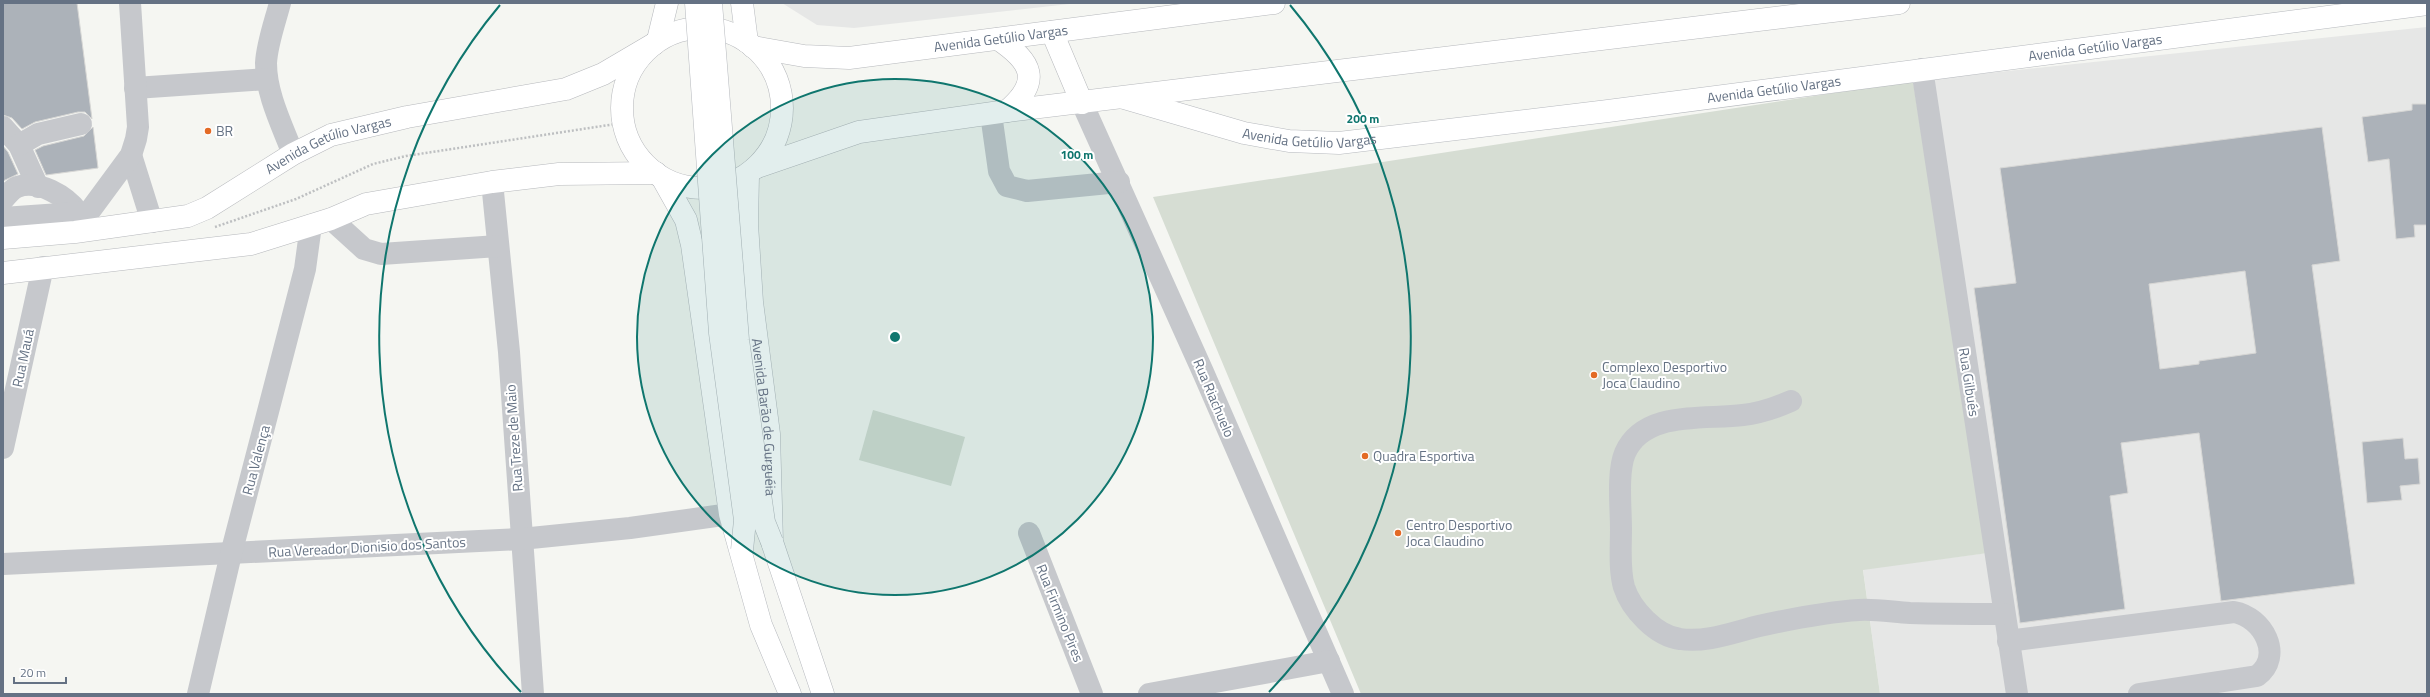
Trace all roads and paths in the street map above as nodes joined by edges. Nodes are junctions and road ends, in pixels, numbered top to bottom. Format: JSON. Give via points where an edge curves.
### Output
{"nodes":[{"id":1,"x":130,"y":3,"type":"edge"},
{"id":2,"x":280,"y":3,"type":"edge"},
{"id":3,"x":667,"y":3,"type":"edge"},
{"id":4,"x":696,"y":3,"type":"edge"},
{"id":5,"x":711,"y":3,"type":"edge"},
{"id":6,"x":742,"y":3,"type":"edge"},
{"id":7,"x":1274,"y":3,"type":"edge"},
{"id":8,"x":1899,"y":3,"type":"edge"},
{"id":9,"x":2427,"y":4,"type":"edge"},
{"id":10,"x":1052,"y":32,"type":"junction"},
{"id":11,"x":998,"y":39,"type":"junction"},
{"id":12,"x":656,"y":42,"type":"junction"},
{"id":13,"x":750,"y":44,"type":"junction"},
{"id":14,"x":1922,"y":69,"type":"junction"},
{"id":15,"x":267,"y":79,"type":"junction"},
{"id":16,"x":135,"y":88,"type":"junction"},
{"id":17,"x":1124,"y":98,"type":"junction"},
{"id":18,"x":1082,"y":103,"type":"junction"},
{"id":19,"x":999,"y":113,"type":"junction"},
{"id":20,"x":622,"y":123,"type":"dead end"},
{"id":21,"x":81,"y":124,"type":"dead end"},
{"id":22,"x":3,"y":128,"type":"edge"},
{"id":23,"x":19,"y":145,"type":"junction"},
{"id":24,"x":293,"y":154,"type":"junction"},
{"id":25,"x":131,"y":155,"type":"junction"},
{"id":26,"x":752,"y":171,"type":"junction"},
{"id":27,"x":659,"y":176,"type":"junction"},
{"id":28,"x":492,"y":182,"type":"junction"},
{"id":29,"x":1119,"y":182,"type":"junction"},
{"id":30,"x":38,"y":187,"type":"junction"},
{"id":31,"x":3,"y":200,"type":"edge"},
{"id":32,"x":3,"y":218,"type":"edge"},
{"id":33,"x":87,"y":218,"type":"junction"},
{"id":34,"x":152,"y":222,"type":"junction"},
{"id":35,"x":321,"y":222,"type":"junction"},
{"id":36,"x":208,"y":229,"type":"dead end"},
{"id":37,"x":3,"y":238,"type":"edge"},
{"id":38,"x":498,"y":246,"type":"junction"},
{"id":39,"x":43,"y":268,"type":"junction"},
{"id":40,"x":3,"y":273,"type":"edge"},
{"id":41,"x":1791,"y":401,"type":"dead end"},
{"id":42,"x":3,"y":448,"type":"edge"},
{"id":43,"x":730,"y":514,"type":"junction"},
{"id":44,"x":1029,"y":533,"type":"dead end"},
{"id":45,"x":521,"y":539,"type":"junction"},
{"id":46,"x":772,"y":542,"type":"junction"},
{"id":47,"x":742,"y":550,"type":"junction"},
{"id":48,"x":231,"y":554,"type":"junction"},
{"id":49,"x":3,"y":564,"type":"edge"},
{"id":50,"x":2004,"y":614,"type":"junction"},
{"id":51,"x":2008,"y":641,"type":"junction"},
{"id":52,"x":1329,"y":661,"type":"junction"},
{"id":53,"x":198,"y":694,"type":"edge"},
{"id":54,"x":532,"y":694,"type":"edge"},
{"id":55,"x":790,"y":694,"type":"edge"},
{"id":56,"x":823,"y":694,"type":"edge"},
{"id":57,"x":1092,"y":694,"type":"edge"},
{"id":58,"x":1149,"y":694,"type":"edge"},
{"id":59,"x":1342,"y":694,"type":"edge"},
{"id":60,"x":2017,"y":694,"type":"edge"},
{"id":61,"x":2139,"y":694,"type":"edge"}],
"edges":[{"from":1,"to":16,"type":"street"},
{"from":2,"to":15,"type":"street","via":[[266,61]]},
{"from":3,"to":12,"type":"main road"},
{"from":4,"to":47,"type":"main road","bridge":true,"via":[[720,333],[745,520]]},
{"from":5,"to":46,"type":"main road","bridge":true,"via":[[738,340],[764,522]]},
{"from":6,"to":13,"type":"main road"},
{"from":7,"to":10,"type":"main road","name":"Avenida Getúlio Vargas"},
{"from":8,"to":17,"type":"main road","name":"Avenida Getúlio Vargas"},
{"from":9,"to":14,"type":"main road","name":"Avenida Getúlio Vargas"},
{"from":10,"to":11,"type":"main road","name":"Avenida Getúlio Vargas"},
{"from":10,"to":18,"type":"main road"},
{"from":11,"to":13,"type":"main road","name":"Avenida Getúlio Vargas","via":[[850,58],[804,56]]},
{"from":11,"to":19,"type":"main road","via":[[1020,54],[1028,75],[1025,93]]},
{"from":12,"to":13,"type":"main road","name":"Avenida Getúlio Vargas","via":[[680,31],[703,28],[726,32]]},
{"from":12,"to":24,"type":"main road","name":"Avenida Getúlio Vargas","via":[[603,74],[566,89],[360,127],[331,135]]},
{"from":12,"to":27,"type":"main road","via":[[637,60],[624,85],[621,100],[624,131],[638,158]]},
{"from":13,"to":26,"type":"main road","via":[[771,67],[781,92],[782,118],[775,143]]},
{"from":14,"to":17,"type":"main road","name":"Avenida Getúlio Vargas","via":[[1608,111],[1339,143],[1288,141],[1244,133]]},
{"from":14,"to":50,"type":"street","name":"Rua Gilbués"},
{"from":15,"to":16,"type":"street"},
{"from":15,"to":24,"type":"street"},
{"from":16,"to":25,"type":"street","via":[[138,127]]},
{"from":17,"to":18,"type":"main road","name":"Avenida Getúlio Vargas"},
{"from":18,"to":19,"type":"main road","name":"Avenida Getúlio Vargas"},
{"from":18,"to":29,"type":"street","name":"Rua Riachuelo"},
{"from":19,"to":26,"type":"main road","name":"Avenida Getúlio Vargas","via":[[859,132]]},
{"from":19,"to":29,"type":"street","via":[[999,171],[1007,186],[1027,191]]},
{"from":20,"to":36,"type":"path","via":[[406,156],[373,164],[296,199]]},
{"from":21,"to":23,"type":"street","via":[[38,134]]},
{"from":22,"to":23,"type":"street"},
{"from":23,"to":30,"type":"street"},
{"from":24,"to":34,"type":"main road","name":"Avenida Getúlio Vargas","via":[[207,208],[182,218]]},
{"from":25,"to":33,"type":"street"},
{"from":25,"to":34,"type":"street"},
{"from":26,"to":27,"type":"main road","name":"Avenida Getúlio Vargas","via":[[728,184],[706,189],[676,185]]},
{"from":26,"to":46,"type":"main road","name":"Avenida Barão de Gurguéia","via":[[747,224],[752,302],[769,434]]},
{"from":27,"to":28,"type":"main road","name":"Avenida Getúlio Vargas","via":[[559,174]]},
{"from":27,"to":43,"type":"main road","via":[[686,220],[692,245]]},
{"from":28,"to":35,"type":"main road","name":"Avenida Getúlio Vargas","via":[[388,199],[350,209]]},
{"from":28,"to":38,"type":"street","name":"Rua Treze de Maio"},
{"from":29,"to":52,"type":"street","name":"Rua Riachuelo"},
{"from":30,"to":31,"type":"street","via":[[16,187]]},
{"from":30,"to":33,"type":"street","via":[[58,194]]},
{"from":32,"to":33,"type":"street"},
{"from":33,"to":34,"type":"main road","name":"Avenida Getúlio Vargas"},
{"from":33,"to":37,"type":"main road","name":"Avenida Getúlio Vargas"},
{"from":35,"to":38,"type":"street","via":[[364,249],[381,254]]},
{"from":35,"to":39,"type":"main road","name":"Avenida Getúlio Vargas","via":[[251,244]]},
{"from":35,"to":48,"type":"street","name":"Rua Valença","via":[[305,269]]},
{"from":38,"to":45,"type":"street","name":"Rua Treze de Maio","via":[[509,352]]},
{"from":39,"to":40,"type":"main road","name":"Avenida Getúlio Vargas"},
{"from":39,"to":42,"type":"street","name":"Rua Mauá"},
{"from":41,"to":50,"type":"street","via":[[1770,410],[1745,415],[1662,422],[1641,432],[1625,453],[1621,495],[1622,571],[1630,602],[1647,621],[1666,634],[1679,639],[1697,640],[1774,623],[1860,610]]},
{"from":43,"to":45,"type":"street","name":"Rua Vereador Dionisio dos Santos","via":[[630,528]]},
{"from":43,"to":47,"type":"main road"},
{"from":44,"to":57,"type":"street","name":"Rua Firmino Pires"},
{"from":45,"to":48,"type":"street","name":"Rua Vereador Dionisio dos Santos"},
{"from":45,"to":54,"type":"street","name":"Rua Treze de Maio"},
{"from":46,"to":56,"type":"main road","name":"Avenida Barão de Gurguéia"},
{"from":47,"to":55,"type":"main road","via":[[761,625]]},
{"from":48,"to":49,"type":"street","name":"Rua Vereador Dionisio dos Santos"},
{"from":48,"to":53,"type":"street","name":"Rua Valença"},
{"from":50,"to":51,"type":"street","name":"Rua Gilbués"},
{"from":51,"to":60,"type":"street","name":"Rua Gilbués"},
{"from":51,"to":61,"type":"street","via":[[2234,612],[2252,619],[2265,633],[2269,662],[2257,676]]},
{"from":52,"to":58,"type":"street"},
{"from":52,"to":59,"type":"street","name":"Rua Riachuelo"}]}
